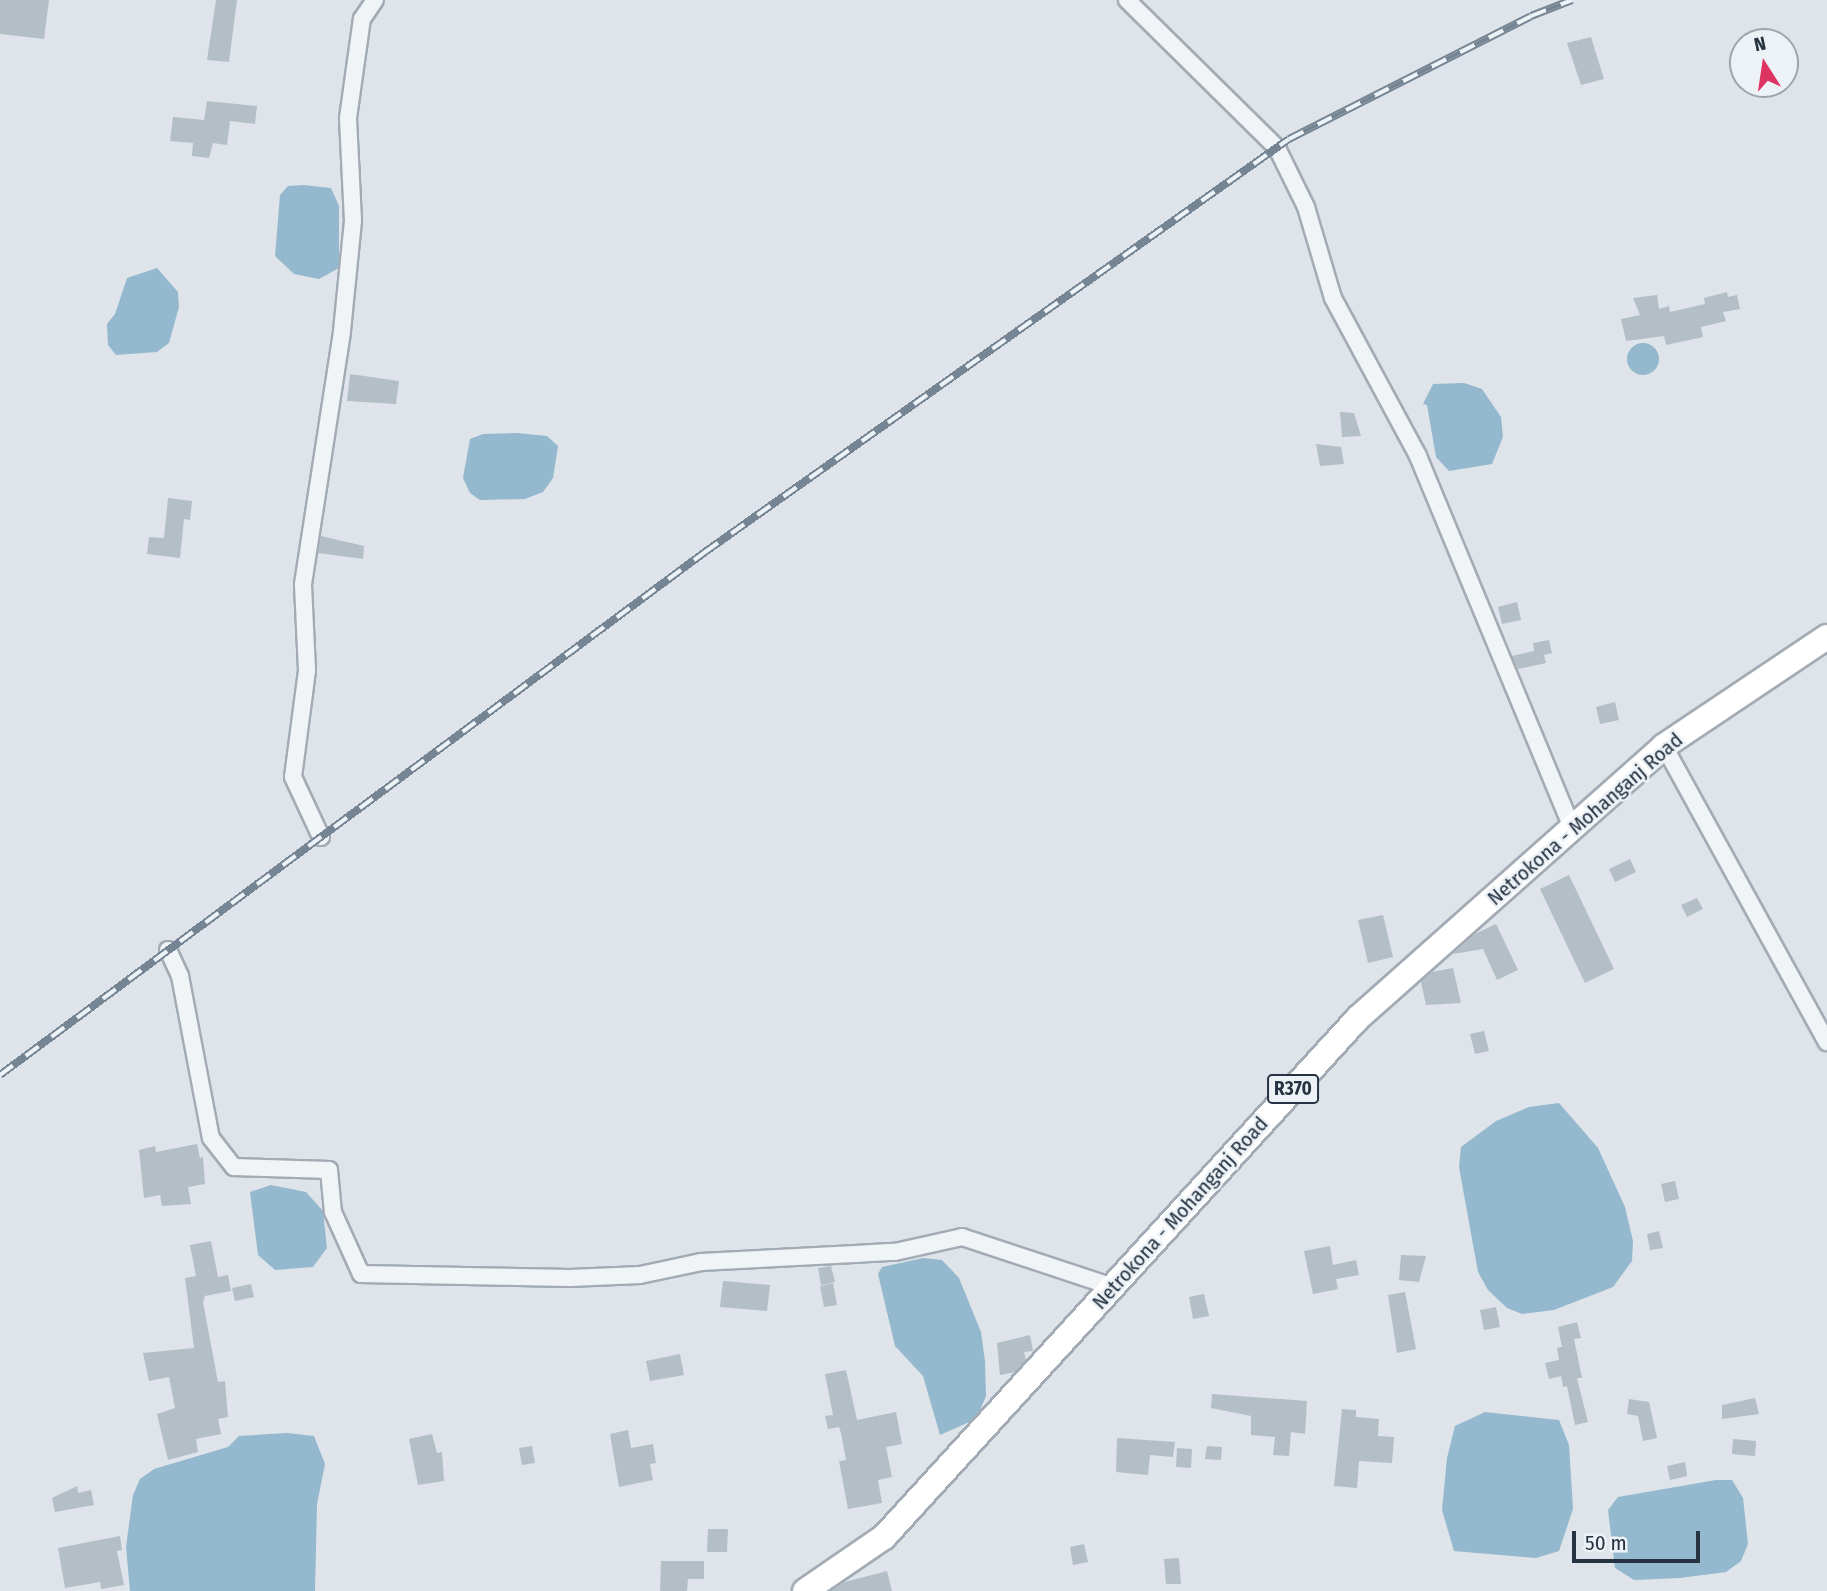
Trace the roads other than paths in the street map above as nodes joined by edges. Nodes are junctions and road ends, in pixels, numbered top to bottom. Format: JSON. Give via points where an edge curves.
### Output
{"nodes":[{"id":1,"x":375,"y":0,"type":"edge"},
{"id":2,"x":1127,"y":0,"type":"edge"},
{"id":3,"x":1827,"y":637,"type":"edge"},
{"id":4,"x":1664,"y":746,"type":"junction"},
{"id":5,"x":1573,"y":827,"type":"junction"},
{"id":6,"x":321,"y":837,"type":"dead end"},
{"id":7,"x":168,"y":950,"type":"dead end"},
{"id":8,"x":1827,"y":1042,"type":"edge"},
{"id":9,"x":1112,"y":1287,"type":"junction"},
{"id":10,"x":805,"y":1591,"type":"edge"}],
"edges":[{"from":1,"to":6,"type":"street","via":[[362,19],[348,118],[353,221],[342,331],[303,584],[307,670],[293,778]]},
{"from":2,"to":5,"type":"street","via":[[1277,148],[1306,207],[1332,298],[1418,456]]},
{"from":3,"to":4,"type":"main road","name":"Netrokona - Mohanganj Road","number":"R370"},
{"from":4,"to":5,"type":"main road","name":"Netrokona - Mohanganj Road","number":"R370"},
{"from":4,"to":8,"type":"street"},
{"from":5,"to":9,"type":"main road","name":"Netrokona - Mohanganj Road","number":"R370","via":[[1357,1018]]},
{"from":7,"to":9,"type":"street","via":[[180,976],[211,1138],[234,1167],[328,1170],[333,1213],[361,1274],[640,1275],[701,1262],[895,1252],[962,1237]]},
{"from":9,"to":10,"type":"main road","name":"Netrokona - Mohanganj Road","number":"R370","via":[[884,1537]]}]}
